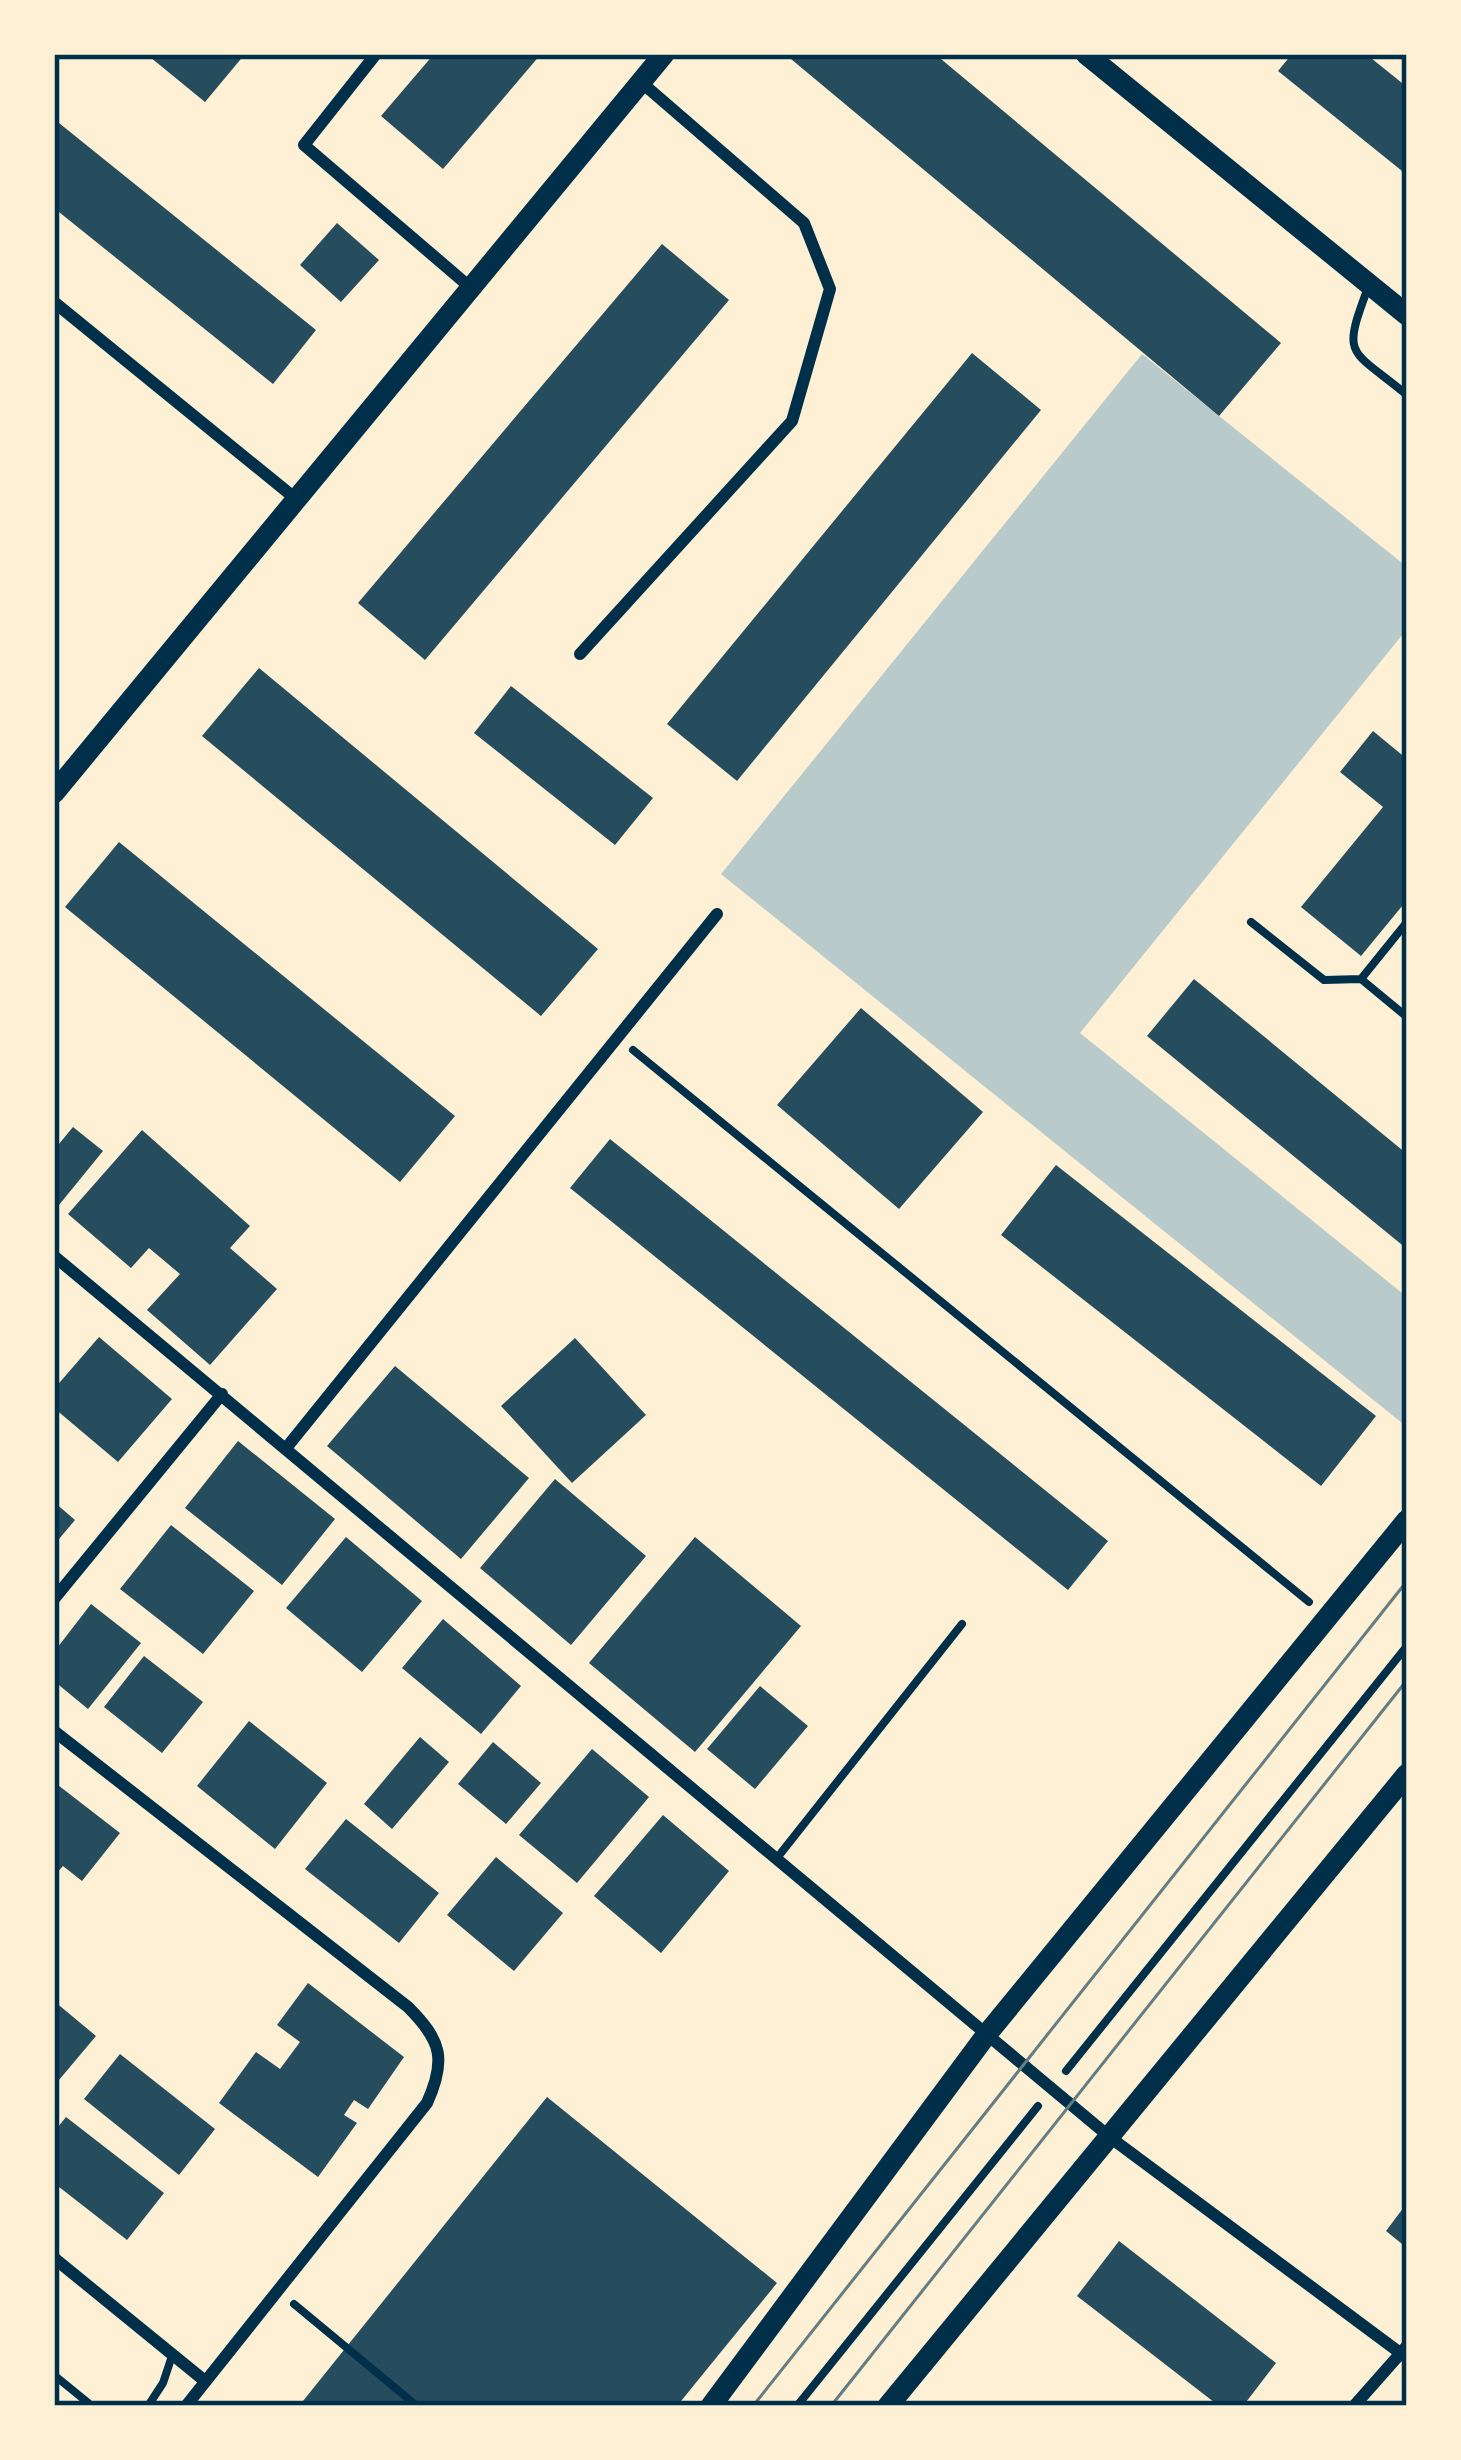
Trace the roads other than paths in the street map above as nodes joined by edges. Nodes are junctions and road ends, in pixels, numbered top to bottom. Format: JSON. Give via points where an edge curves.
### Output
{"nodes":[{"id":1,"x":376,"y":54,"type":"edge"},
{"id":2,"x":664,"y":54,"type":"edge"},
{"id":3,"x":1086,"y":54,"type":"edge"},
{"id":4,"x":640,"y":82,"type":"junction"},
{"id":5,"x":1369,"y":284,"type":"junction"},
{"id":6,"x":471,"y":288,"type":"junction"},
{"id":7,"x":54,"y":302,"type":"edge"},
{"id":8,"x":1407,"y":315,"type":"edge"},
{"id":9,"x":1407,"y":395,"type":"edge"},
{"id":10,"x":296,"y":499,"type":"junction"},
{"id":11,"x":580,"y":654,"type":"dead end"},
{"id":12,"x":54,"y":793,"type":"edge"},
{"id":13,"x":717,"y":914,"type":"dead end"},
{"id":14,"x":1251,"y":922,"type":"dead end"},
{"id":15,"x":1407,"y":922,"type":"edge"},
{"id":16,"x":1361,"y":979,"type":"junction"},
{"id":17,"x":1407,"y":1017,"type":"edge"},
{"id":18,"x":54,"y":1256,"type":"edge"},
{"id":19,"x":222,"y":1394,"type":"junction"},
{"id":20,"x":287,"y":1448,"type":"junction"},
{"id":21,"x":1407,"y":1520,"type":"edge"},
{"id":22,"x":54,"y":1599,"type":"edge"},
{"id":23,"x":962,"y":1624,"type":"dead end"},
{"id":24,"x":54,"y":1731,"type":"edge"},
{"id":25,"x":1407,"y":1774,"type":"edge"},
{"id":26,"x":776,"y":1859,"type":"junction"},
{"id":27,"x":987,"y":2034,"type":"junction"},
{"id":28,"x":1111,"y":2138,"type":"junction"},
{"id":29,"x":54,"y":2258,"type":"edge"},
{"id":30,"x":1405,"y":2352,"type":"edge"},
{"id":31,"x":172,"y":2354,"type":"junction"},
{"id":32,"x":54,"y":2375,"type":"edge"},
{"id":33,"x":205,"y":2381,"type":"junction"},
{"id":34,"x":92,"y":2406,"type":"edge"},
{"id":35,"x":148,"y":2406,"type":"edge"},
{"id":36,"x":185,"y":2406,"type":"edge"},
{"id":37,"x":711,"y":2406,"type":"edge"},
{"id":38,"x":888,"y":2406,"type":"edge"},
{"id":39,"x":1354,"y":2406,"type":"edge"}],
"edges":[{"from":1,"to":6,"type":"street","via":[[304,146]]},
{"from":2,"to":4,"type":"street"},
{"from":3,"to":5,"type":"street"},
{"from":4,"to":6,"type":"street"},
{"from":4,"to":11,"type":"street","via":[[804,223],[830,289],[792,421]]},
{"from":5,"to":8,"type":"street"},
{"from":5,"to":9,"type":"lane","via":[[1351,345]]},
{"from":6,"to":10,"type":"street"},
{"from":7,"to":10,"type":"street"},
{"from":10,"to":12,"type":"street"},
{"from":13,"to":20,"type":"street"},
{"from":14,"to":16,"type":"lane","via":[[1324,980]]},
{"from":15,"to":16,"type":"lane"},
{"from":16,"to":17,"type":"lane"},
{"from":18,"to":19,"type":"street"},
{"from":19,"to":20,"type":"street"},
{"from":19,"to":22,"type":"street"},
{"from":20,"to":26,"type":"street"},
{"from":21,"to":27,"type":"street"},
{"from":23,"to":26,"type":"lane"},
{"from":24,"to":33,"type":"street","via":[[408,2007],[440,2054],[427,2103]]},
{"from":25,"to":28,"type":"street"},
{"from":26,"to":27,"type":"street"},
{"from":27,"to":28,"type":"street"},
{"from":27,"to":37,"type":"street"},
{"from":28,"to":30,"type":"street"},
{"from":28,"to":38,"type":"street"},
{"from":29,"to":31,"type":"street"},
{"from":30,"to":39,"type":"street"},
{"from":31,"to":33,"type":"street"},
{"from":31,"to":35,"type":"lane"},
{"from":32,"to":34,"type":"lane"},
{"from":33,"to":36,"type":"street"}]}
